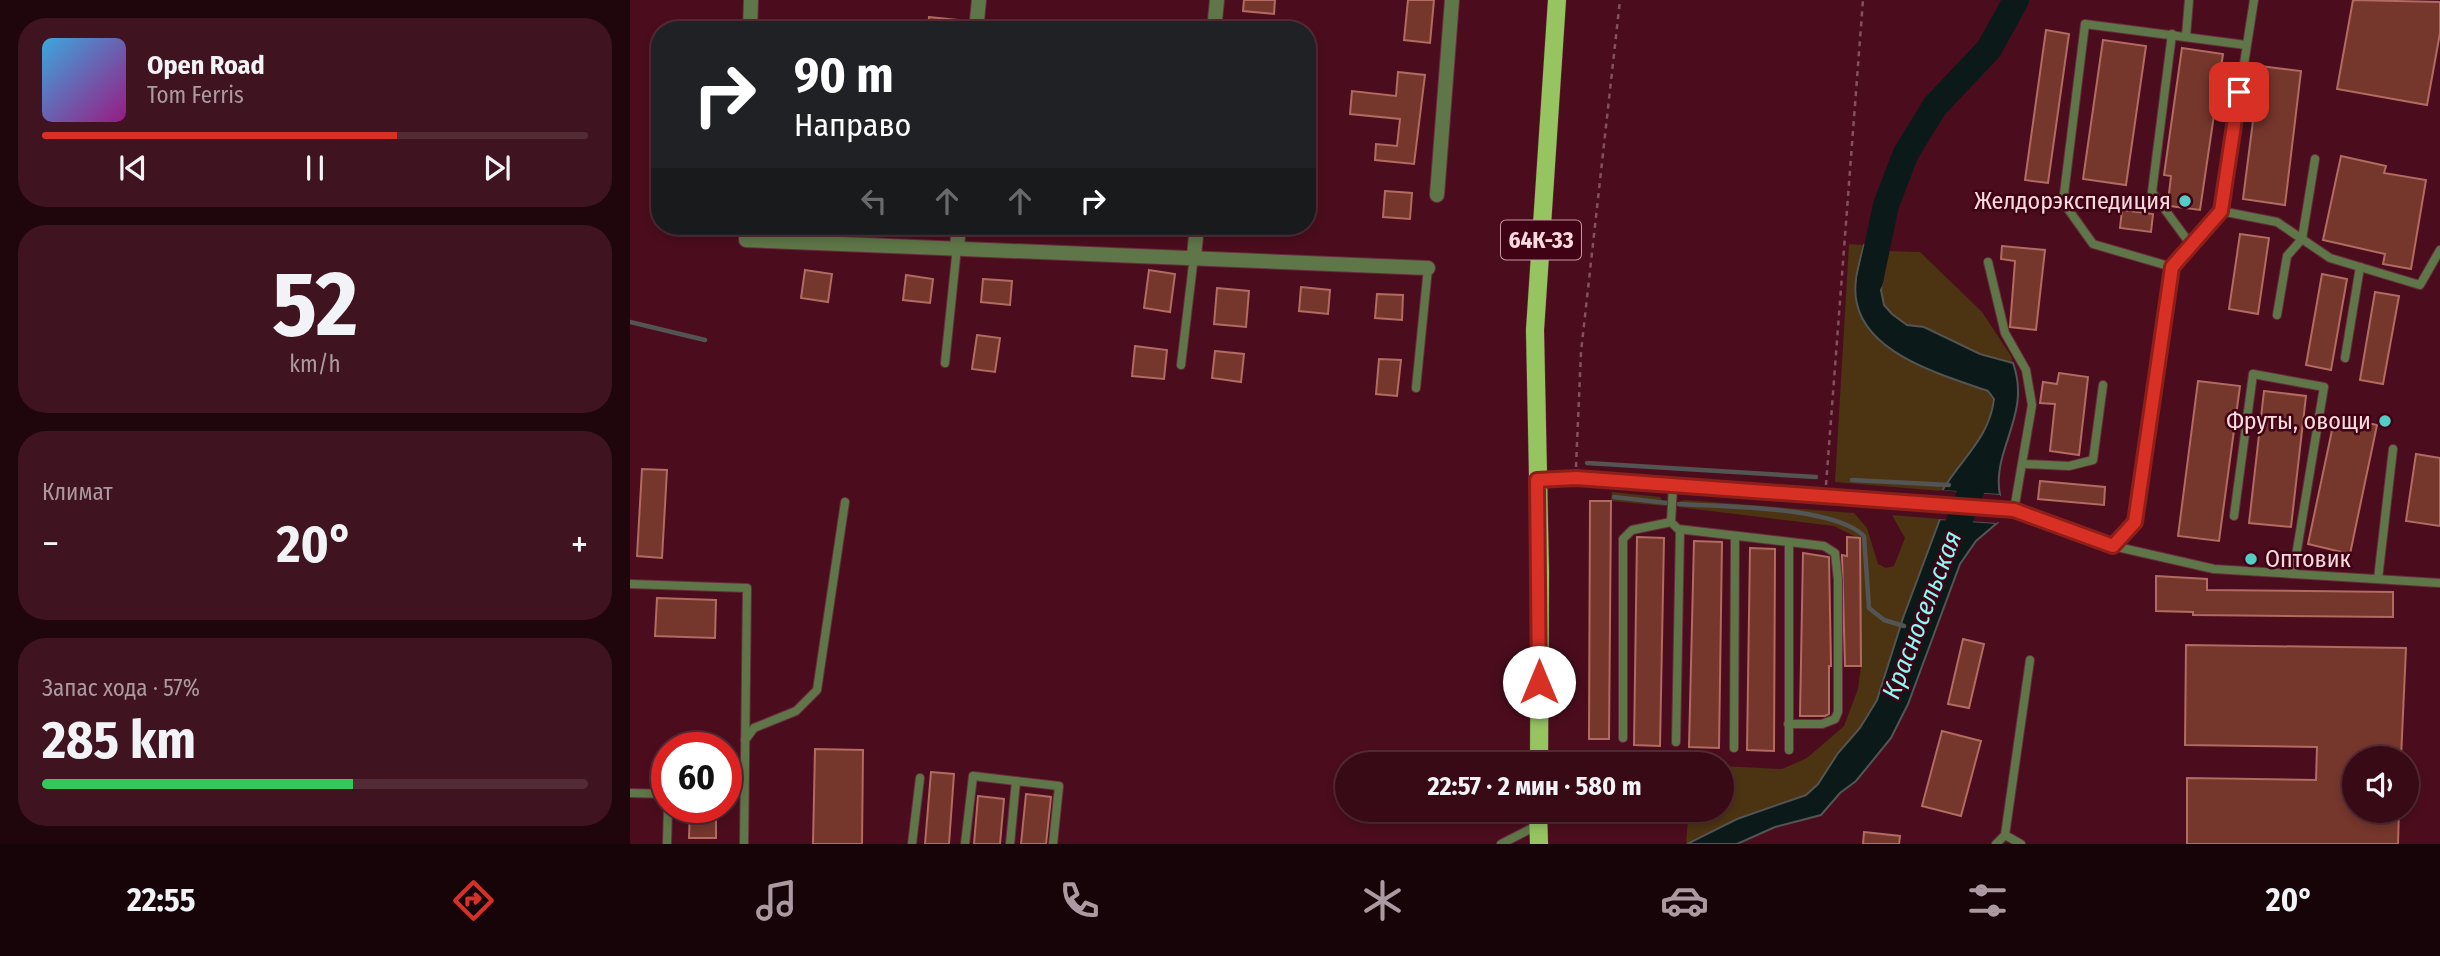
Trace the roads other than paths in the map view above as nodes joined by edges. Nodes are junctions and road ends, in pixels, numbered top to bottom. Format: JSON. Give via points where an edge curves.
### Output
{"nodes":[{"id":1,"x":751,"y":0,"type":"edge"},
{"id":2,"x":979,"y":0,"type":"edge"},
{"id":3,"x":1217,"y":0,"type":"edge"},
{"id":4,"x":1452,"y":0,"type":"edge"},
{"id":5,"x":1557,"y":0,"type":"edge"},
{"id":6,"x":2189,"y":0,"type":"edge"},
{"id":7,"x":2254,"y":0,"type":"edge"},
{"id":8,"x":750,"y":21,"type":"edge"},
{"id":9,"x":977,"y":21,"type":"edge"},
{"id":10,"x":1215,"y":21,"type":"edge"},
{"id":11,"x":2172,"y":34,"type":"junction"},
{"id":12,"x":2186,"y":36,"type":"junction"},
{"id":13,"x":2246,"y":45,"type":"junction"},
{"id":14,"x":2315,"y":159,"type":"dead end"},
{"id":15,"x":1437,"y":195,"type":"dead end"},
{"id":16,"x":2221,"y":211,"type":"junction"},
{"id":17,"x":777,"y":235,"type":"edge"},
{"id":18,"x":958,"y":235,"type":"edge"},
{"id":19,"x":1195,"y":235,"type":"edge"},
{"id":20,"x":2302,"y":239,"type":"junction"},
{"id":21,"x":2192,"y":245,"type":"junction"},
{"id":22,"x":957,"y":247,"type":"junction"},
{"id":23,"x":2440,"y":250,"type":"edge"},
{"id":24,"x":1194,"y":256,"type":"junction"},
{"id":25,"x":1987,"y":262,"type":"dead end"},
{"id":26,"x":2172,"y":267,"type":"junction"},
{"id":27,"x":2360,"y":267,"type":"junction"},
{"id":28,"x":1429,"y":268,"type":"joint"},
{"id":29,"x":2277,"y":315,"type":"dead end"},
{"id":30,"x":2345,"y":358,"type":"dead end"},
{"id":31,"x":945,"y":363,"type":"dead end"},
{"id":32,"x":1181,"y":365,"type":"dead end"},
{"id":33,"x":2103,"y":385,"type":"dead end"},
{"id":34,"x":1416,"y":388,"type":"dead end"},
{"id":35,"x":2393,"y":449,"type":"dead end"},
{"id":36,"x":2024,"y":464,"type":"junction"},
{"id":37,"x":1537,"y":480,"type":"junction"},
{"id":38,"x":1673,"y":486,"type":"junction"},
{"id":39,"x":845,"y":502,"type":"dead end"},
{"id":40,"x":2014,"y":510,"type":"junction"},
{"id":41,"x":2234,"y":516,"type":"dead end"},
{"id":42,"x":1671,"y":522,"type":"junction"},
{"id":43,"x":1680,"y":530,"type":"junction"},
{"id":44,"x":1735,"y":538,"type":"junction"},
{"id":45,"x":1789,"y":542,"type":"junction"},
{"id":46,"x":2113,"y":546,"type":"junction"},
{"id":47,"x":2292,"y":574,"type":"junction"},
{"id":48,"x":2378,"y":579,"type":"junction"},
{"id":49,"x":2440,"y":583,"type":"edge"},
{"id":50,"x":630,"y":584,"type":"edge"},
{"id":51,"x":2030,"y":660,"type":"dead end"},
{"id":52,"x":1788,"y":724,"type":"junction"},
{"id":53,"x":1623,"y":738,"type":"dead end"},
{"id":54,"x":745,"y":740,"type":"junction"},
{"id":55,"x":1676,"y":742,"type":"dead end"},
{"id":56,"x":1734,"y":748,"type":"dead end"},
{"id":57,"x":1788,"y":750,"type":"dead end"},
{"id":58,"x":1539,"y":752,"type":"edge"},
{"id":59,"x":920,"y":778,"type":"dead end"},
{"id":60,"x":1016,"y":781,"type":"junction"},
{"id":61,"x":630,"y":793,"type":"edge"},
{"id":62,"x":651,"y":794,"type":"edge"},
{"id":63,"x":1532,"y":822,"type":"edge"},
{"id":64,"x":1538,"y":822,"type":"edge"},
{"id":65,"x":668,"y":823,"type":"edge"},
{"id":66,"x":2005,"y":835,"type":"junction"},
{"id":67,"x":667,"y":844,"type":"edge"},
{"id":68,"x":744,"y":844,"type":"edge"},
{"id":69,"x":912,"y":844,"type":"edge"},
{"id":70,"x":965,"y":844,"type":"edge"},
{"id":71,"x":1010,"y":844,"type":"edge"},
{"id":72,"x":1053,"y":844,"type":"edge"},
{"id":73,"x":1501,"y":844,"type":"edge"},
{"id":74,"x":1539,"y":844,"type":"edge"},
{"id":75,"x":1996,"y":844,"type":"edge"},
{"id":76,"x":2021,"y":844,"type":"edge"}],
"edges":[{"from":1,"to":8,"type":"street"},
{"from":2,"to":9,"type":"street"},
{"from":3,"to":10,"type":"street"},
{"from":4,"to":15,"type":"street"},
{"from":5,"to":37,"type":"main road","number":"64К-33","via":[[1535,330]]},
{"from":6,"to":12,"type":"lane"},
{"from":7,"to":13,"type":"lane"},
{"from":11,"to":12,"type":"lane"},
{"from":11,"to":21,"type":"lane","via":[[2152,192]]},
{"from":11,"to":26,"type":"lane","via":[[2085,24],[2063,202],[2093,244]]},
{"from":12,"to":13,"type":"lane"},
{"from":13,"to":16,"type":"lane"},
{"from":14,"to":20,"type":"lane"},
{"from":16,"to":20,"type":"lane","via":[[2277,222]]},
{"from":16,"to":21,"type":"lane"},
{"from":17,"to":22,"type":"street"},
{"from":18,"to":22,"type":"street"},
{"from":19,"to":24,"type":"street"},
{"from":20,"to":27,"type":"lane","via":[[2330,258]]},
{"from":20,"to":29,"type":"lane","via":[[2287,256]]},
{"from":21,"to":26,"type":"lane"},
{"from":22,"to":24,"type":"street"},
{"from":22,"to":31,"type":"lane"},
{"from":23,"to":27,"type":"lane","via":[[2420,285]]},
{"from":24,"to":28,"type":"street"},
{"from":24,"to":32,"type":"lane"},
{"from":25,"to":36,"type":"lane","via":[[2005,333],[2026,370],[2032,405]]},
{"from":26,"to":46,"type":"lane","via":[[2135,522]]},
{"from":27,"to":30,"type":"lane"},
{"from":28,"to":34,"type":"lane"},
{"from":33,"to":36,"type":"lane","via":[[2093,460],[2070,466]]},
{"from":35,"to":48,"type":"lane"},
{"from":36,"to":40,"type":"lane"},
{"from":37,"to":38,"type":"lane","via":[[1576,478]]},
{"from":37,"to":58,"type":"main road"},
{"from":38,"to":40,"type":"lane"},
{"from":38,"to":42,"type":"lane"},
{"from":39,"to":54,"type":"lane","via":[[817,690],[796,711],[754,728]]},
{"from":40,"to":46,"type":"lane"},
{"from":41,"to":47,"type":"lane","via":[[2253,374],[2323,387]]},
{"from":42,"to":43,"type":"lane"},
{"from":42,"to":53,"type":"lane","via":[[1632,530],[1623,540]]},
{"from":43,"to":44,"type":"lane"},
{"from":43,"to":55,"type":"lane"},
{"from":44,"to":45,"type":"lane"},
{"from":44,"to":56,"type":"lane"},
{"from":45,"to":52,"type":"lane"},
{"from":45,"to":52,"type":"lane","via":[[1824,546],[1837,558],[1839,701],[1830,723]]},
{"from":46,"to":47,"type":"lane","via":[[2214,569]]},
{"from":47,"to":48,"type":"lane"},
{"from":48,"to":49,"type":"lane"},
{"from":50,"to":54,"type":"lane","via":[[747,588]]},
{"from":51,"to":66,"type":"lane"},
{"from":52,"to":57,"type":"lane"},
{"from":54,"to":68,"type":"lane"},
{"from":59,"to":69,"type":"lane"},
{"from":60,"to":70,"type":"lane","via":[[973,776]]},
{"from":60,"to":71,"type":"lane"},
{"from":60,"to":72,"type":"lane","via":[[1059,786]]},
{"from":61,"to":62,"type":"lane"},
{"from":63,"to":73,"type":"lane"},
{"from":64,"to":74,"type":"main road"},
{"from":65,"to":67,"type":"lane"},
{"from":66,"to":75,"type":"lane"},
{"from":66,"to":76,"type":"lane"}]}
